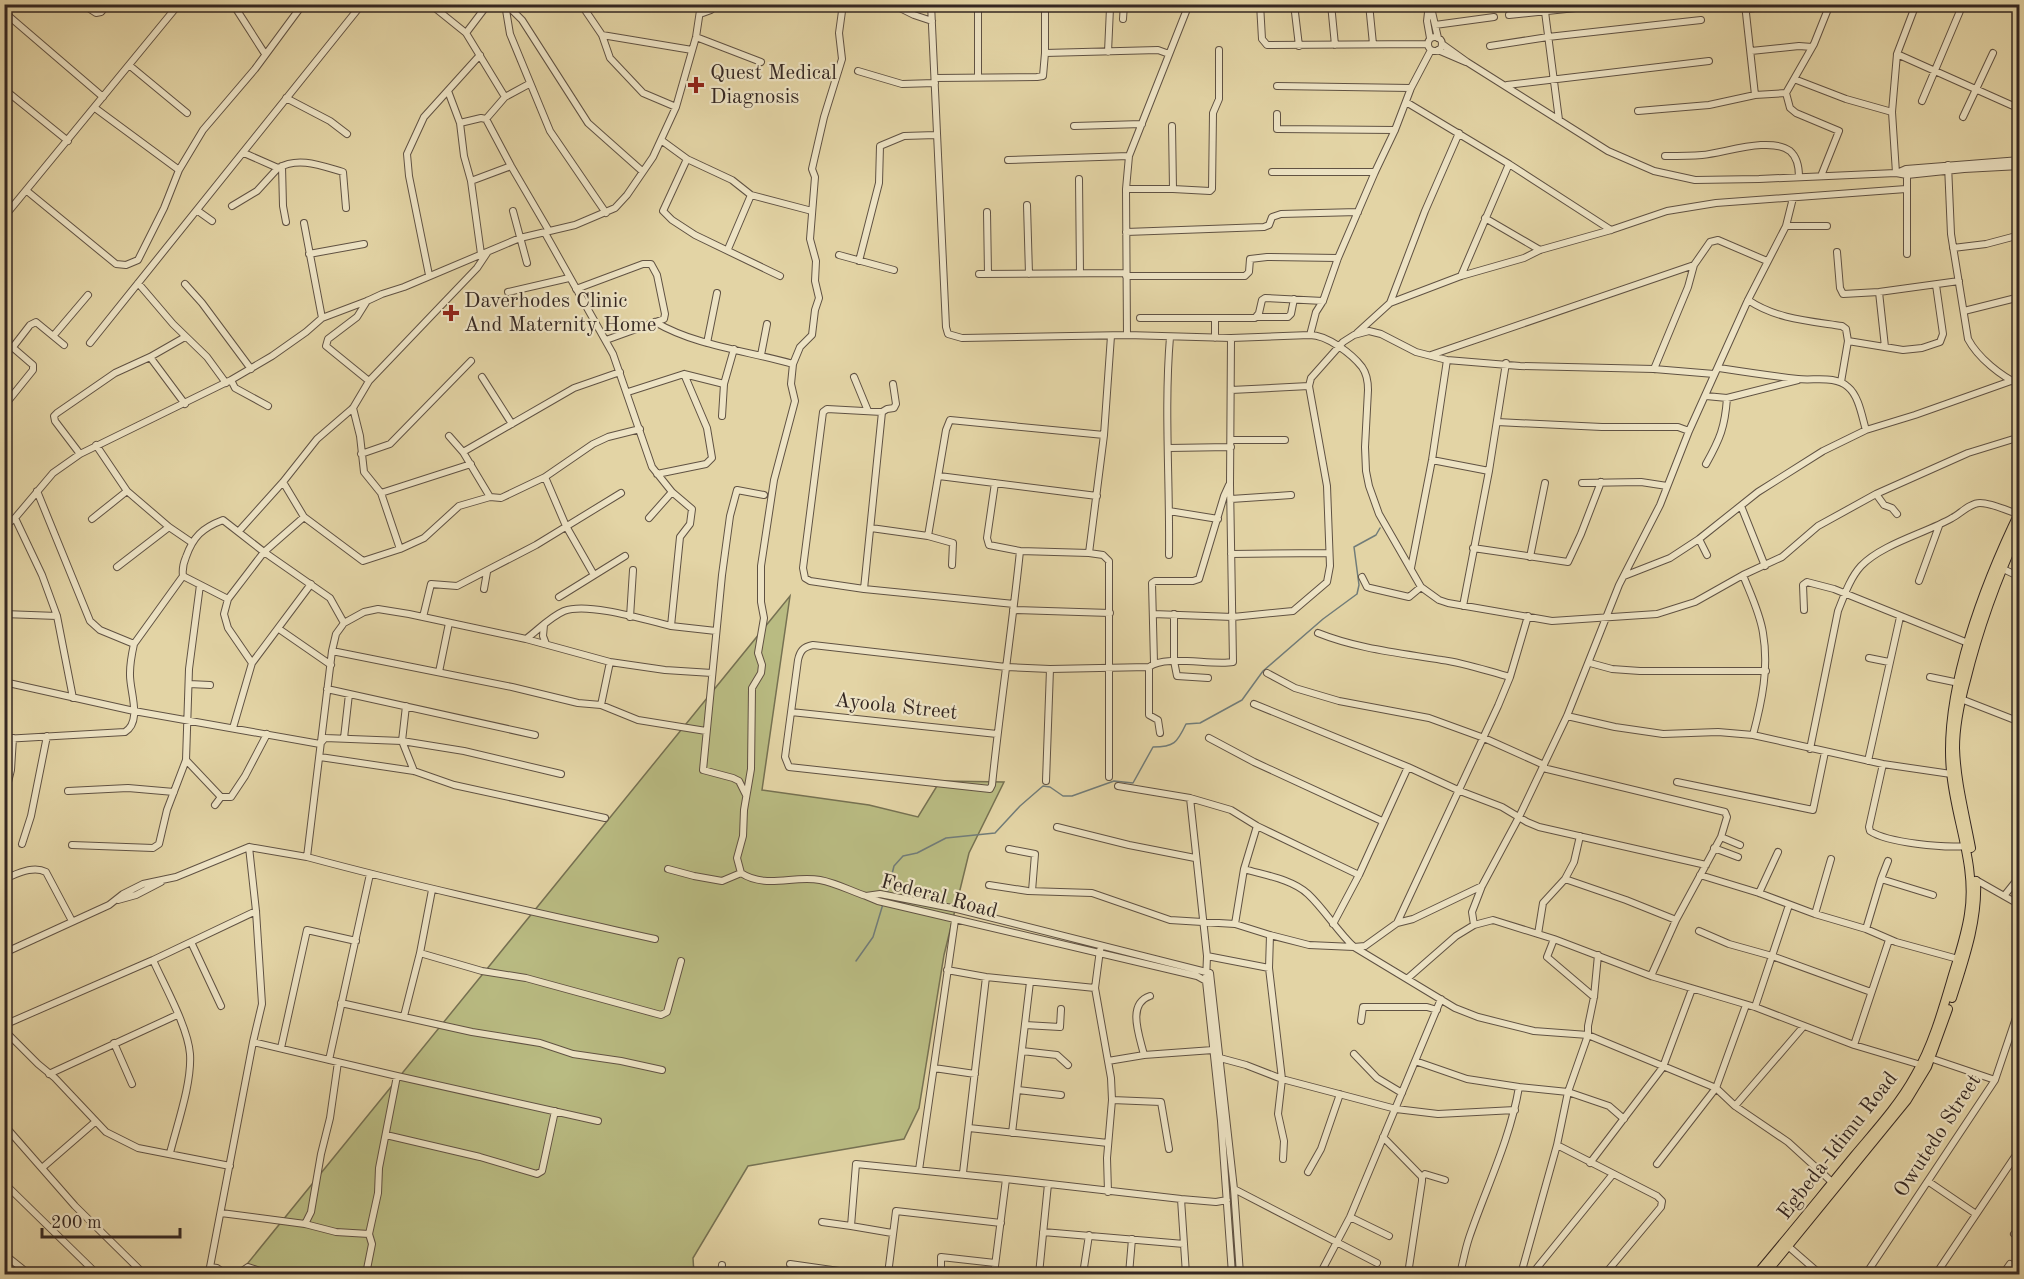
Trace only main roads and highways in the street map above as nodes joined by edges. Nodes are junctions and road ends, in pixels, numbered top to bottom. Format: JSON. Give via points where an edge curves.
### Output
{"nodes":[{"id":1,"x":2019,"y":514,"type":"edge"},
{"id":2,"x":2019,"y":528,"type":"edge"},
{"id":3,"x":1999,"y":567,"type":"junction"},
{"id":4,"x":1964,"y":828,"type":"junction"},
{"id":5,"x":1757,"y":1275,"type":"edge"},
{"id":6,"x":1765,"y":1275,"type":"edge"}],
"edges":[{"from":1,"to":3,"type":"main road","name":"Egbeda-Idimu Road"},
{"from":2,"to":3,"type":"main road","name":"Egbeda-Idimu Road"},
{"from":3,"to":4,"type":"main road","name":"Egbeda-Idimu Road","via":[[1961,699],[1955,746]]},
{"from":3,"to":4,"type":"main road","name":"Egbeda-Idimu Road","via":[[1968,643],[1950,737],[1951,774]]},
{"from":4,"to":5,"type":"main road","name":"Egbeda-Idimu Road","via":[[1970,912],[1934,1035],[1921,1065],[1892,1111]]},
{"from":4,"to":6,"type":"main road","name":"Egbeda-Idimu Road","via":[[1976,880],[1975,911],[1966,952],[1930,1058],[1907,1100]]}]}
